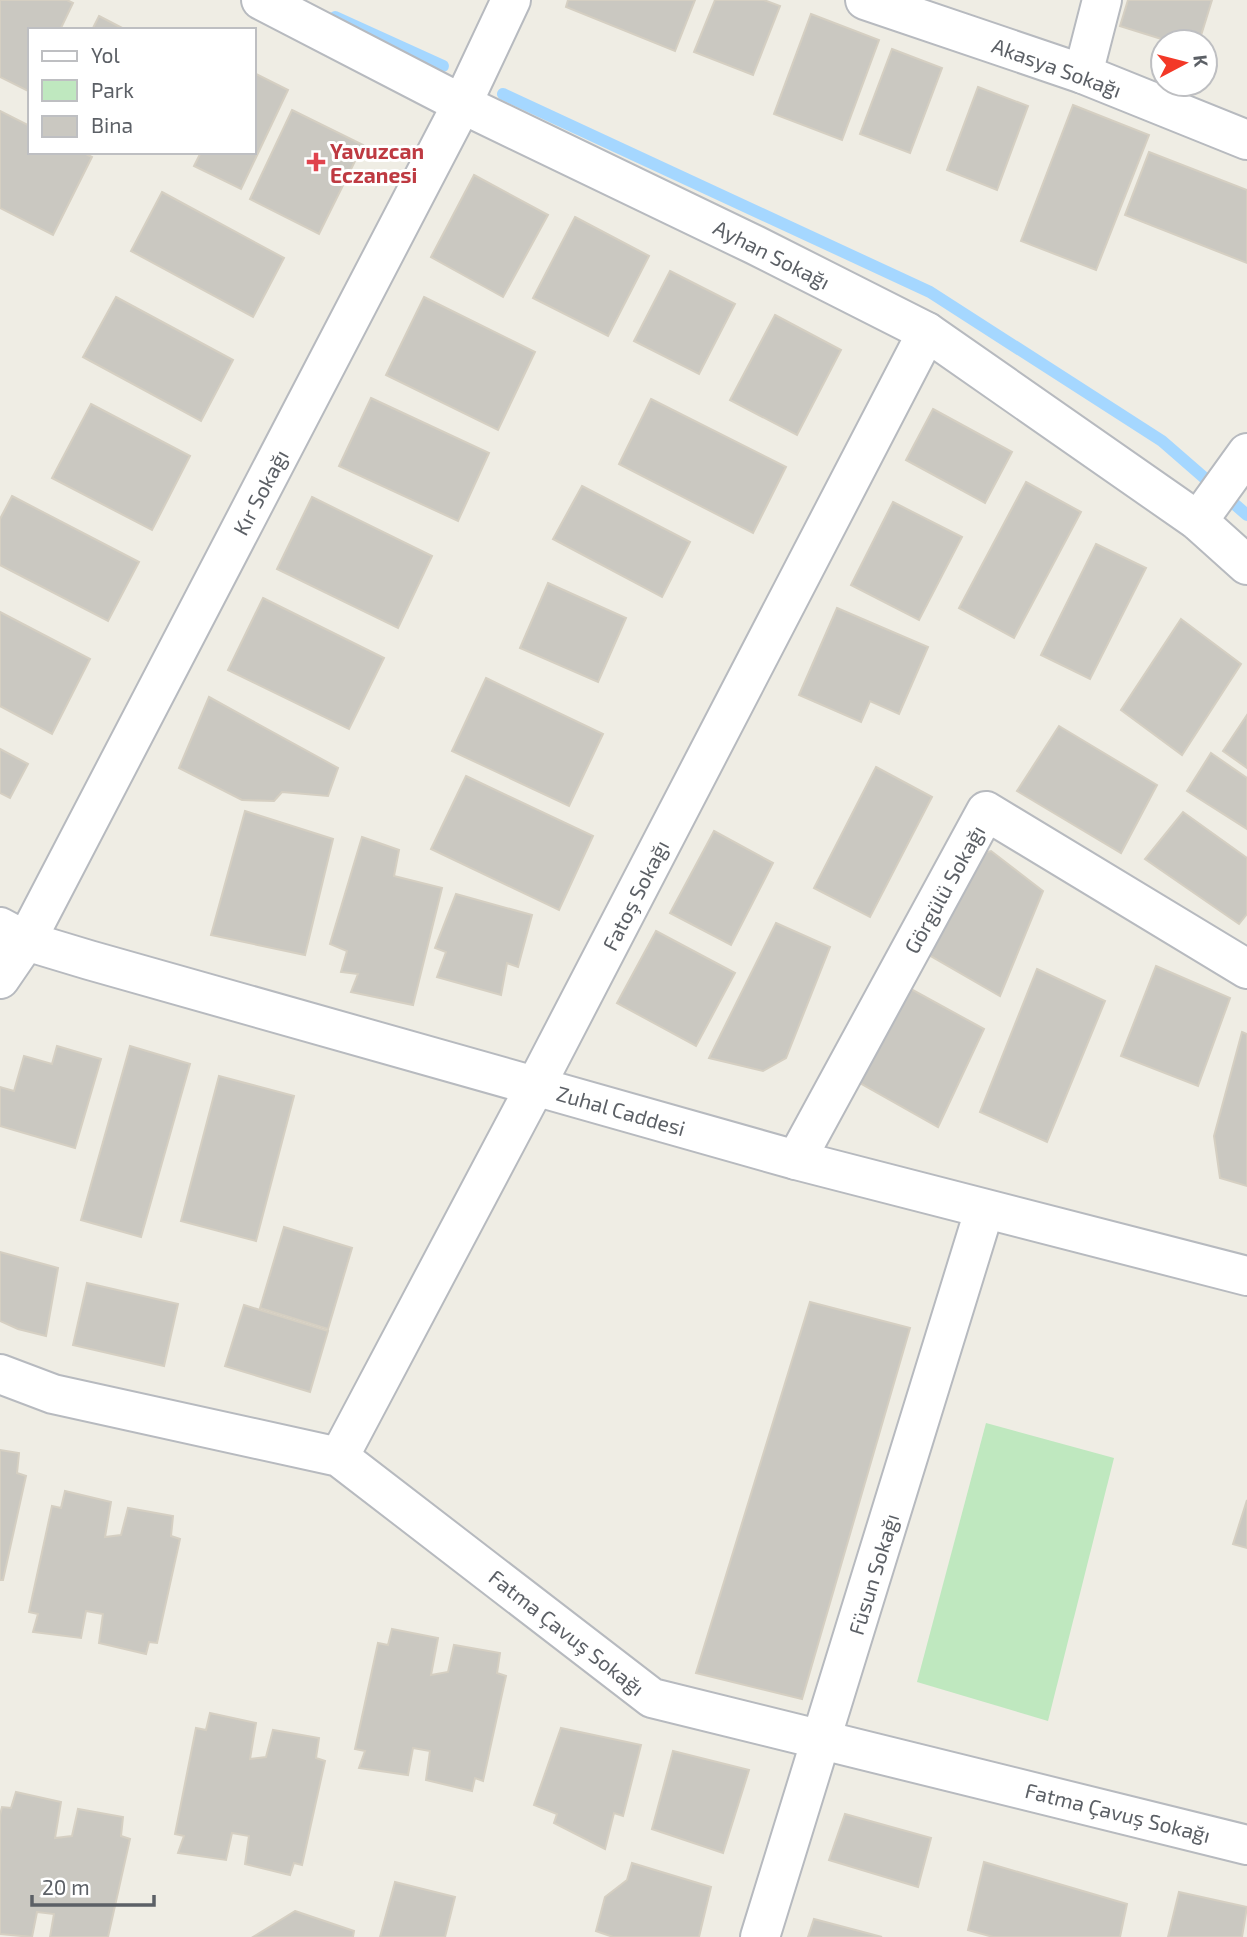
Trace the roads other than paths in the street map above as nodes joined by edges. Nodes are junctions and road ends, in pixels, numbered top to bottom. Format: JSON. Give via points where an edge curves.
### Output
{"nodes":[{"id":1,"x":261,"y":0,"type":"edge"},
{"id":2,"x":511,"y":0,"type":"edge"},
{"id":3,"x":865,"y":0,"type":"edge"},
{"id":4,"x":1102,"y":0,"type":"edge"},
{"id":5,"x":1083,"y":74,"type":"junction"},
{"id":6,"x":462,"y":104,"type":"junction"},
{"id":7,"x":1247,"y":140,"type":"edge"},
{"id":8,"x":927,"y":332,"type":"junction"},
{"id":9,"x":1246,"y":457,"type":"edge"},
{"id":10,"x":1198,"y":522,"type":"junction"},
{"id":11,"x":1247,"y":565,"type":"edge"},
{"id":12,"x":13,"y":934,"type":"edge"},
{"id":13,"x":1247,"y":969,"type":"edge"},
{"id":14,"x":0,"y":979,"type":"edge"},
{"id":15,"x":536,"y":1085,"type":"junction"},
{"id":16,"x":796,"y":1160,"type":"junction"},
{"id":17,"x":984,"y":1211,"type":"junction"},
{"id":18,"x":1247,"y":1276,"type":"edge"},
{"id":19,"x":0,"y":1374,"type":"edge"},
{"id":20,"x":339,"y":1457,"type":"junction"},
{"id":21,"x":822,"y":1738,"type":"junction"},
{"id":22,"x":1247,"y":1845,"type":"edge"},
{"id":23,"x":760,"y":1937,"type":"edge"}],
"edges":[{"from":1,"to":6,"type":"street","name":"Ayhan Sokağı"},
{"from":2,"to":6,"type":"street","name":"Kır Sokağı"},
{"from":3,"to":5,"type":"street","name":"Akasya Sokağı"},
{"from":4,"to":5,"type":"street"},
{"from":5,"to":7,"type":"street","name":"Akasya Sokağı"},
{"from":6,"to":8,"type":"street","name":"Ayhan Sokağı"},
{"from":6,"to":12,"type":"street","name":"Kır Sokağı"},
{"from":8,"to":10,"type":"street","name":"Ayhan Sokağı"},
{"from":8,"to":15,"type":"street","name":"Fatoş Sokağı"},
{"from":9,"to":10,"type":"street"},
{"from":10,"to":11,"type":"street","name":"Ayhan Sokağı"},
{"from":12,"to":14,"type":"street","name":"Kır Sokağı"},
{"from":12,"to":15,"type":"street","name":"Zuhal Caddesi"},
{"from":13,"to":16,"type":"street","name":"Görgülü Sokağı","via":[[986,811]]},
{"from":15,"to":16,"type":"street","name":"Zuhal Caddesi"},
{"from":15,"to":20,"type":"street","name":"Fatoş Sokağı"},
{"from":16,"to":17,"type":"street","name":"Zuhal Caddesi"},
{"from":17,"to":18,"type":"street","name":"Zuhal Caddesi"},
{"from":17,"to":21,"type":"street","name":"Füsun Sokağı"},
{"from":19,"to":20,"type":"street","name":"Fatma Çavuş Sokağı","via":[[53,1394]]},
{"from":20,"to":21,"type":"street","name":"Fatma Çavuş Sokağı","via":[[653,1698]]},
{"from":21,"to":22,"type":"street","name":"Fatma Çavuş Sokağı"},
{"from":21,"to":23,"type":"street","name":"Füsun Sokağı"}]}
